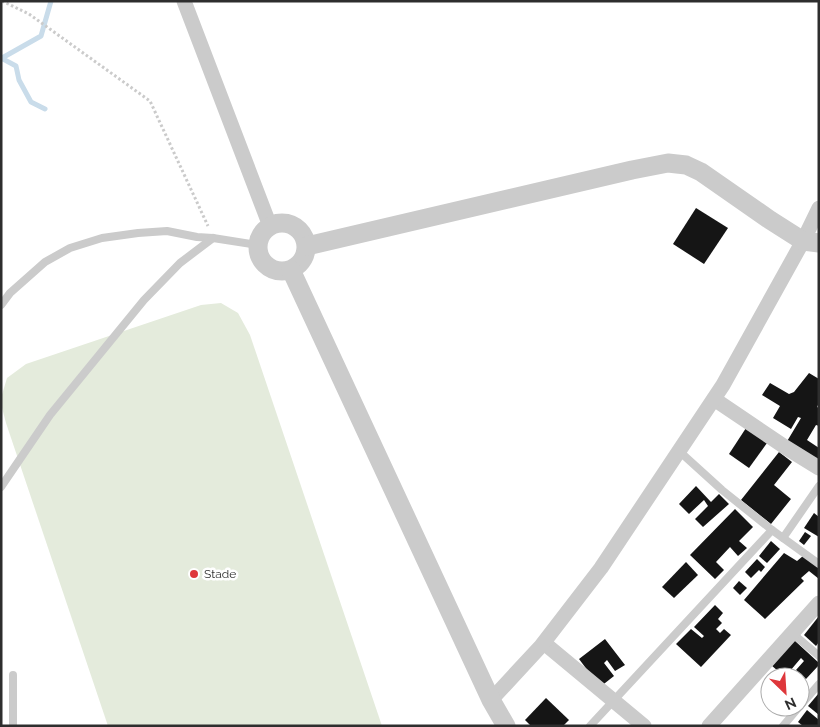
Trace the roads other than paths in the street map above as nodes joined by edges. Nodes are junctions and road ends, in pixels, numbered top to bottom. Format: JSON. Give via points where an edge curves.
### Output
{"nodes":[{"id":1,"x":184,"y":1,"type":"edge"},
{"id":2,"x":819,"y":208,"type":"edge"},
{"id":3,"x":270,"y":226,"type":"junction"},
{"id":4,"x":213,"y":238,"type":"junction"},
{"id":5,"x":811,"y":242,"type":"edge"},
{"id":6,"x":258,"y":245,"type":"junction"},
{"id":7,"x":306,"y":246,"type":"junction"},
{"id":8,"x":291,"y":270,"type":"junction"},
{"id":9,"x":1,"y":305,"type":"edge"},
{"id":10,"x":714,"y":399,"type":"junction"},
{"id":11,"x":679,"y":452,"type":"junction"},
{"id":12,"x":819,"y":468,"type":"edge"},
{"id":13,"x":819,"y":486,"type":"edge"},
{"id":14,"x":1,"y":487,"type":"edge"},
{"id":15,"x":772,"y":530,"type":"junction"},
{"id":16,"x":783,"y":538,"type":"junction"},
{"id":17,"x":819,"y":564,"type":"edge"},
{"id":18,"x":819,"y":603,"type":"edge"},
{"id":19,"x":792,"y":633,"type":"junction"},
{"id":20,"x":544,"y":643,"type":"junction"},
{"id":21,"x":819,"y":656,"type":"edge"},
{"id":22,"x":13,"y":675,"type":"dead end"},
{"id":23,"x":819,"y":684,"type":"edge"},
{"id":24,"x":810,"y":694,"type":"edge"},
{"id":25,"x":491,"y":700,"type":"junction"},
{"id":26,"x":613,"y":700,"type":"junction"},
{"id":27,"x":13,"y":726,"type":"edge"},
{"id":28,"x":506,"y":726,"type":"edge"},
{"id":29,"x":590,"y":726,"type":"edge"},
{"id":30,"x":644,"y":726,"type":"edge"},
{"id":31,"x":709,"y":726,"type":"edge"}],
"edges":[{"from":1,"to":3,"type":"street"},
{"from":2,"to":5,"type":"street"},
{"from":3,"to":6,"type":"street"},
{"from":3,"to":7,"type":"street","via":[[286,223],[294,226],[300,231]]},
{"from":4,"to":6,"type":"lane"},
{"from":4,"to":9,"type":"lane","via":[[167,231],[94,240],[70,248],[45,262]]},
{"from":4,"to":14,"type":"lane","via":[[180,263],[144,300],[50,415]]},
{"from":5,"to":7,"type":"street","via":[[770,220],[702,172],[686,165],[668,163]]},
{"from":5,"to":10,"type":"street"},
{"from":6,"to":8,"type":"street","via":[[258,254],[267,267],[274,271]]},
{"from":7,"to":8,"type":"street","via":[[303,260]]},
{"from":8,"to":25,"type":"street"},
{"from":10,"to":11,"type":"street"},
{"from":10,"to":12,"type":"street"},
{"from":11,"to":15,"type":"lane"},
{"from":11,"to":20,"type":"street","via":[[601,568]]},
{"from":13,"to":16,"type":"lane"},
{"from":15,"to":16,"type":"lane"},
{"from":15,"to":26,"type":"lane"},
{"from":16,"to":17,"type":"lane"},
{"from":18,"to":19,"type":"street"},
{"from":19,"to":21,"type":"lane"},
{"from":19,"to":31,"type":"street"},
{"from":20,"to":25,"type":"street"},
{"from":20,"to":26,"type":"street"},
{"from":22,"to":27,"type":"lane"},
{"from":23,"to":24,"type":"lane"},
{"from":25,"to":28,"type":"street"},
{"from":26,"to":29,"type":"lane"},
{"from":26,"to":30,"type":"street"}]}
